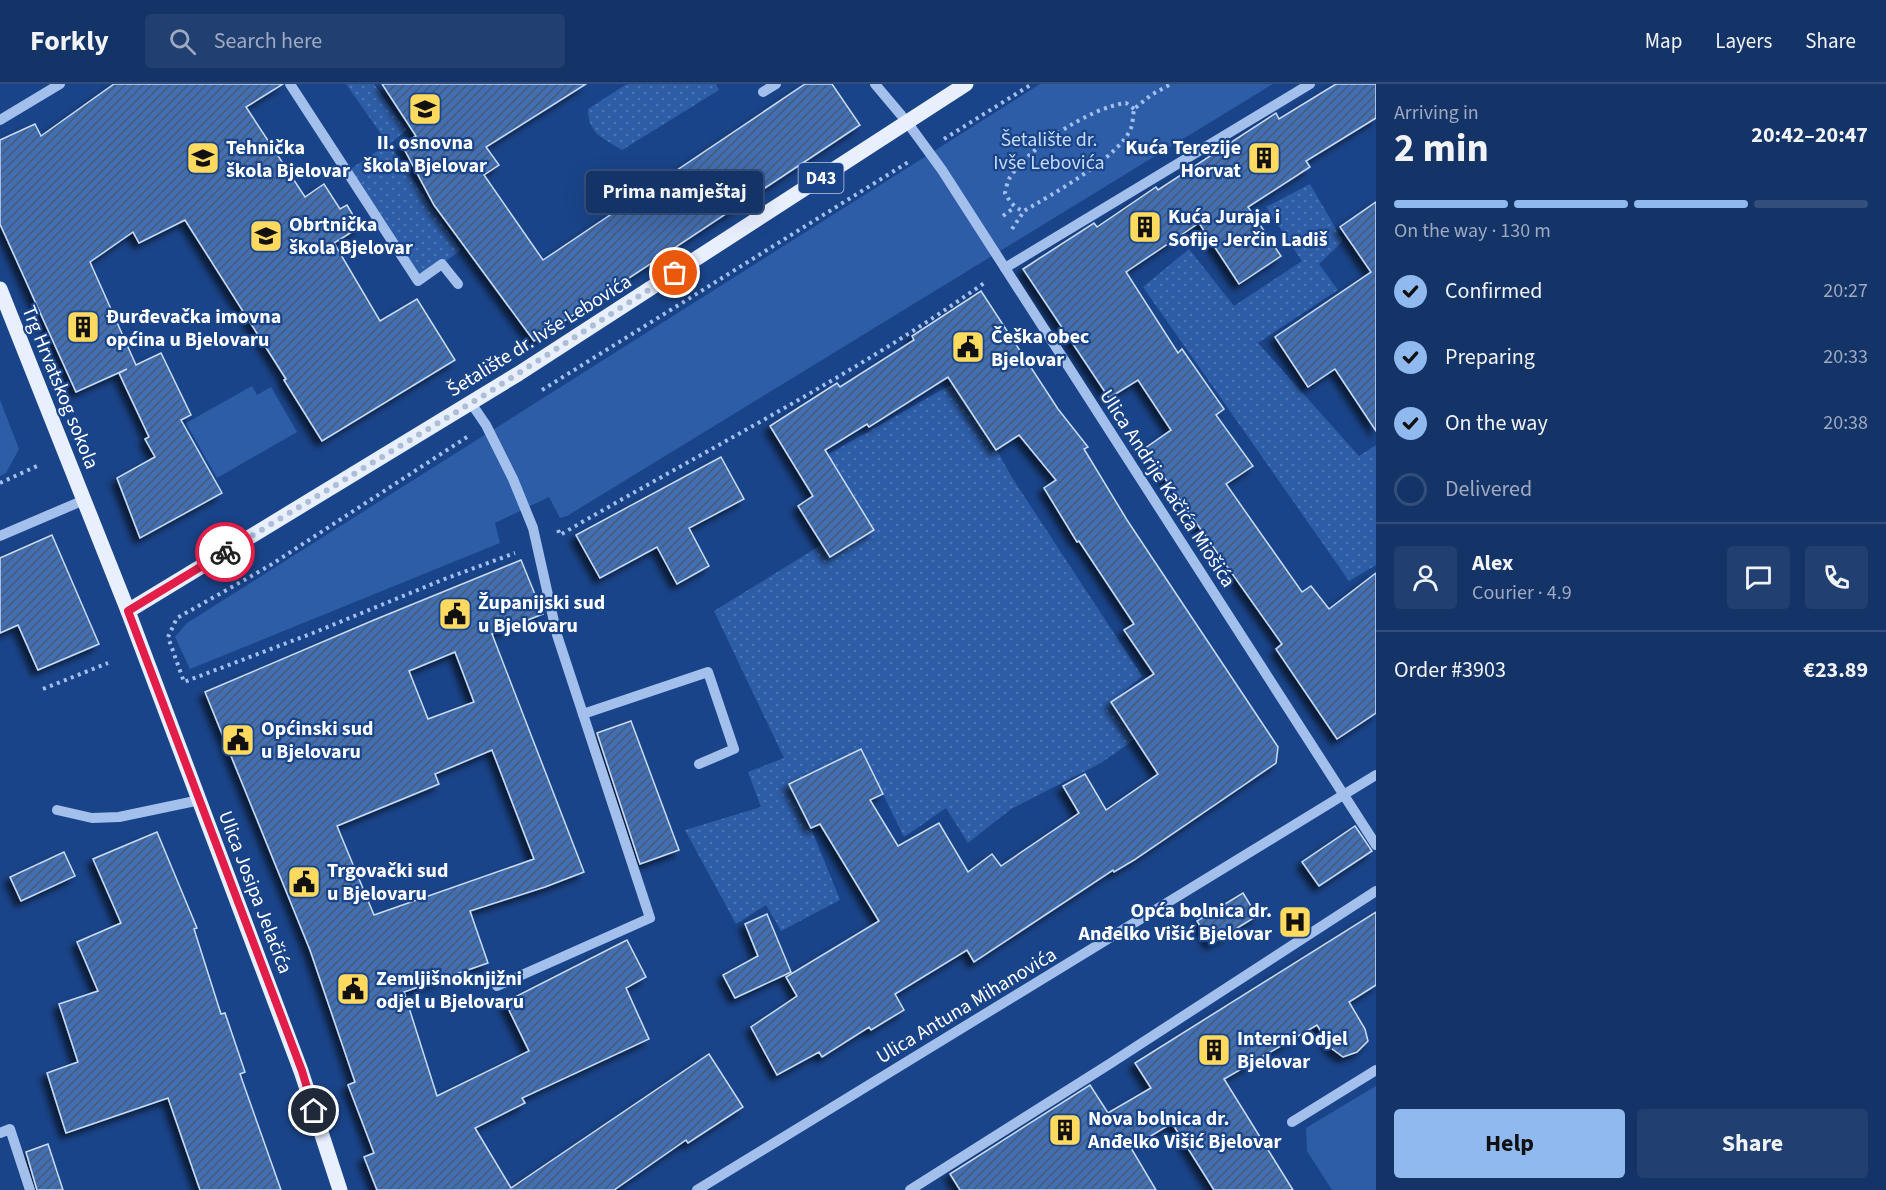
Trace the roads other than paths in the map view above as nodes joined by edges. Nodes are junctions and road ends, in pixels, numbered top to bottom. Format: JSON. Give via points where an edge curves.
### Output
{"nodes":[{"id":1,"x":60,"y":84,"type":"edge"},
{"id":2,"x":290,"y":84,"type":"edge"},
{"id":3,"x":776,"y":84,"type":"edge"},
{"id":4,"x":875,"y":84,"type":"edge"},
{"id":5,"x":966,"y":84,"type":"edge"},
{"id":6,"x":1310,"y":84,"type":"edge"},
{"id":7,"x":764,"y":92,"type":"dead end"},
{"id":8,"x":0,"y":120,"type":"edge"},
{"id":9,"x":907,"y":122,"type":"junction"},
{"id":10,"x":1005,"y":268,"type":"junction"},
{"id":11,"x":458,"y":284,"type":"dead end"},
{"id":12,"x":0,"y":290,"type":"edge"},
{"id":13,"x":471,"y":403,"type":"junction"},
{"id":14,"x":84,"y":500,"type":"junction"},
{"id":15,"x":0,"y":536,"type":"edge"},
{"id":16,"x":128,"y":611,"type":"junction"},
{"id":17,"x":583,"y":714,"type":"junction"},
{"id":18,"x":699,"y":765,"type":"dead end"},
{"id":19,"x":1376,"y":775,"type":"edge"},
{"id":20,"x":1345,"y":796,"type":"junction"},
{"id":21,"x":200,"y":800,"type":"junction"},
{"id":22,"x":57,"y":810,"type":"dead end"},
{"id":23,"x":1376,"y":844,"type":"edge"},
{"id":24,"x":1376,"y":891,"type":"edge"},
{"id":25,"x":497,"y":986,"type":"dead end"},
{"id":26,"x":1376,"y":1070,"type":"edge"},
{"id":27,"x":1292,"y":1122,"type":"dead end"},
{"id":28,"x":0,"y":1133,"type":"edge"},
{"id":29,"x":30,"y":1190,"type":"edge"},
{"id":30,"x":340,"y":1190,"type":"edge"},
{"id":31,"x":697,"y":1190,"type":"edge"},
{"id":32,"x":910,"y":1190,"type":"edge"}],
"edges":[{"from":1,"to":8,"type":"street"},
{"from":2,"to":11,"type":"street","via":[[418,281],[442,264]]},
{"from":3,"to":7,"type":"street"},
{"from":4,"to":9,"type":"street","name":"Ulica Andrije Kačića Miošića"},
{"from":5,"to":9,"type":"main road","name":"Šetalište dr. Ivše Lebovića","number":"D43"},
{"from":6,"to":10,"type":"street"},
{"from":9,"to":10,"type":"street","name":"Ulica Andrije Kačića Miošića"},
{"from":9,"to":13,"type":"main road","name":"Šetalište dr. Ivše Lebovića","number":"D43"},
{"from":10,"to":20,"type":"street","name":"Ulica Andrije Kačića Miošića"},
{"from":12,"to":14,"type":"main road","name":"Trg Hrvatskog sokola"},
{"from":13,"to":16,"type":"main road","name":"Šetalište dr. Ivše Lebovića","number":"D43"},
{"from":13,"to":17,"type":"street","via":[[513,479],[533,528],[557,635]]},
{"from":14,"to":15,"type":"street","name":"Trg Hrvatskog sokola"},
{"from":14,"to":16,"type":"main road","name":"Trg Hrvatskog sokola"},
{"from":16,"to":21,"type":"main road","name":"Ulica Josipa Jelačića"},
{"from":17,"to":18,"type":"street","via":[[708,672],[734,749]]},
{"from":17,"to":25,"type":"street","via":[[650,918]]},
{"from":19,"to":20,"type":"street","name":"Ulica Antuna Mihanovića"},
{"from":20,"to":23,"type":"street","name":"Ulica Andrije Kačića Miošića"},
{"from":20,"to":31,"type":"street","name":"Ulica Antuna Mihanovića"},
{"from":21,"to":22,"type":"street","via":[[118,818],[92,818]]},
{"from":21,"to":30,"type":"main road","name":"Ulica Josipa Jelačića","via":[[302,1071]]},
{"from":24,"to":32,"type":"street"},
{"from":26,"to":27,"type":"street"},
{"from":28,"to":29,"type":"street","via":[[10,1129]]}]}
